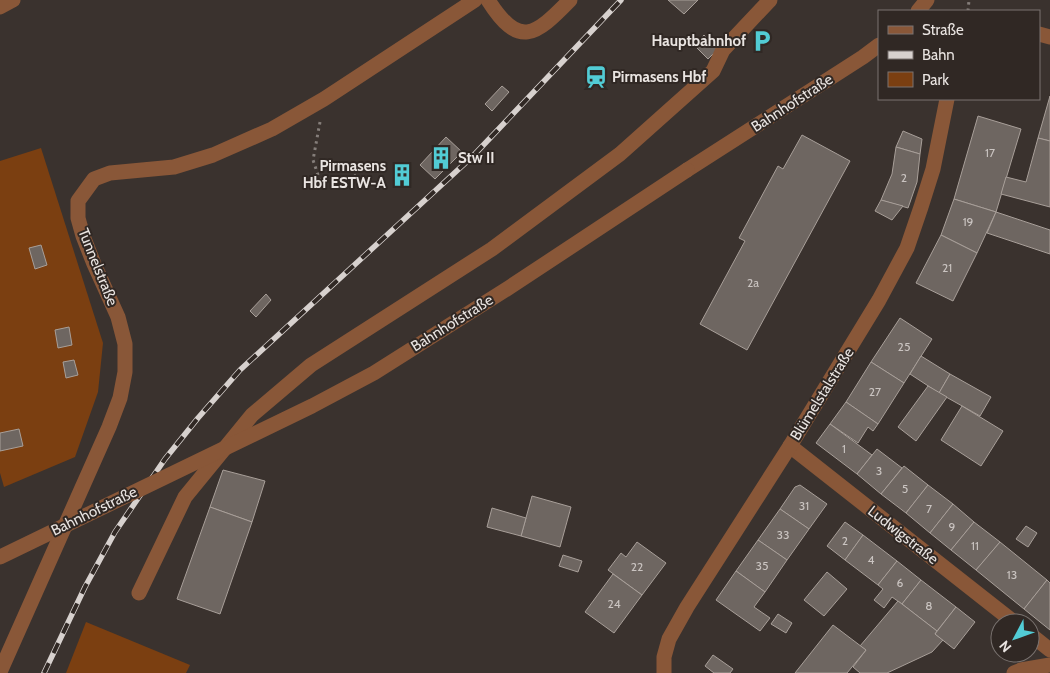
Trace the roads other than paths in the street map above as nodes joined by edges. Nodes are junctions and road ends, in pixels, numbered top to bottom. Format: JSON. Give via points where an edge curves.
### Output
{"nodes":[{"id":1,"x":13,"y":0,"type":"edge"},
{"id":2,"x":475,"y":0,"type":"edge"},
{"id":3,"x":488,"y":0,"type":"edge"},
{"id":4,"x":570,"y":0,"type":"edge"},
{"id":5,"x":770,"y":0,"type":"edge"},
{"id":6,"x":927,"y":0,"type":"edge"},
{"id":7,"x":0,"y":7,"type":"edge"},
{"id":8,"x":919,"y":10,"type":"edge"},
{"id":9,"x":878,"y":46,"type":"edge"},
{"id":10,"x":947,"y":100,"type":"edge"},
{"id":11,"x":790,"y":446,"type":"junction"},
{"id":12,"x":0,"y":557,"type":"edge"},
{"id":13,"x":139,"y":593,"type":"dead end"},
{"id":14,"x":1002,"y":613,"type":"edge"},
{"id":15,"x":1040,"y":642,"type":"edge"},
{"id":16,"x":1050,"y":650,"type":"edge"},
{"id":17,"x":1050,"y":665,"type":"edge"},
{"id":18,"x":0,"y":672,"type":"edge"},
{"id":19,"x":664,"y":673,"type":"edge"},
{"id":20,"x":1014,"y":673,"type":"edge"}],
"edges":[{"from":1,"to":7,"type":"street"},
{"from":2,"to":18,"type":"street","name":"Tunnelstraße","via":[[324,100],[272,129],[213,156],[174,167],[110,173],[94,179],[78,201],[83,236],[118,317],[125,344],[125,372],[109,427]]},
{"from":3,"to":4,"type":"street","via":[[505,24],[524,33],[553,18]]},
{"from":5,"to":13,"type":"street","via":[[723,50],[714,71],[620,154],[492,249],[311,365],[252,415],[185,497]]},
{"from":6,"to":8,"type":"street"},
{"from":9,"to":12,"type":"street","name":"Bahnhofstraße","bridge":true,"via":[[374,373]]},
{"from":10,"to":11,"type":"street","name":"Blümelstalstraße","via":[[932,169],[906,248],[880,300]]},
{"from":11,"to":14,"type":"street","name":"Ludwigstraße"},
{"from":11,"to":19,"type":"street","name":"Blümelstalstraße","via":[[669,639]]},
{"from":15,"to":16,"type":"street"},
{"from":17,"to":20,"type":"street"}]}
